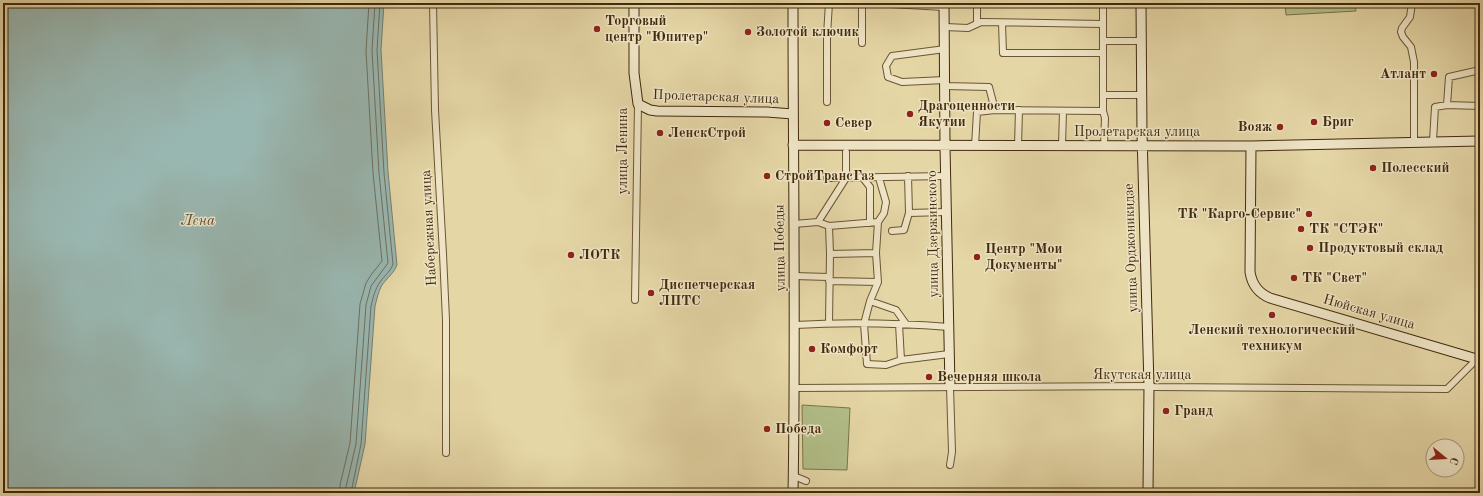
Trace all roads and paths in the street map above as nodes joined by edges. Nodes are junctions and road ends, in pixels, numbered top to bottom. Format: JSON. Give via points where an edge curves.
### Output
{"nodes":[{"id":1,"x":433,"y":3,"type":"edge"},
{"id":2,"x":634,"y":3,"type":"edge"},
{"id":3,"x":793,"y":3,"type":"edge"},
{"id":4,"x":829,"y":3,"type":"edge"},
{"id":5,"x":862,"y":3,"type":"edge"},
{"id":6,"x":872,"y":3,"type":"edge"},
{"id":7,"x":977,"y":3,"type":"edge"},
{"id":8,"x":1103,"y":3,"type":"edge"},
{"id":9,"x":1141,"y":3,"type":"edge"},
{"id":10,"x":1412,"y":3,"type":"edge"},
{"id":11,"x":944,"y":5,"type":"edge"},
{"id":12,"x":1002,"y":23,"type":"junction"},
{"id":13,"x":977,"y":24,"type":"junction"},
{"id":14,"x":1103,"y":24,"type":"junction"},
{"id":15,"x":945,"y":28,"type":"junction"},
{"id":16,"x":1103,"y":41,"type":"junction"},
{"id":17,"x":1141,"y":41,"type":"junction"},
{"id":18,"x":862,"y":43,"type":"dead end"},
{"id":19,"x":945,"y":49,"type":"junction"},
{"id":20,"x":1103,"y":53,"type":"junction"},
{"id":21,"x":1480,"y":70,"type":"edge"},
{"id":22,"x":945,"y":83,"type":"junction"},
{"id":23,"x":1141,"y":95,"type":"junction"},
{"id":24,"x":1103,"y":96,"type":"junction"},
{"id":25,"x":827,"y":102,"type":"dead end"},
{"id":26,"x":638,"y":104,"type":"junction"},
{"id":27,"x":1447,"y":105,"type":"junction"},
{"id":28,"x":1480,"y":106,"type":"edge"},
{"id":29,"x":995,"y":110,"type":"junction"},
{"id":30,"x":1019,"y":110,"type":"junction"},
{"id":31,"x":1063,"y":111,"type":"junction"},
{"id":32,"x":1103,"y":111,"type":"junction"},
{"id":33,"x":793,"y":114,"type":"junction"},
{"id":34,"x":1433,"y":141,"type":"junction"},
{"id":35,"x":1480,"y":141,"type":"edge"},
{"id":36,"x":1414,"y":142,"type":"junction"},
{"id":37,"x":793,"y":145,"type":"junction"},
{"id":38,"x":945,"y":146,"type":"junction"},
{"id":39,"x":975,"y":146,"type":"junction"},
{"id":40,"x":1018,"y":146,"type":"junction"},
{"id":41,"x":1062,"y":146,"type":"junction"},
{"id":42,"x":1104,"y":146,"type":"junction"},
{"id":43,"x":1142,"y":146,"type":"junction"},
{"id":44,"x":1251,"y":146,"type":"junction"},
{"id":45,"x":846,"y":152,"type":"dead end"},
{"id":46,"x":908,"y":176,"type":"junction"},
{"id":47,"x":946,"y":176,"type":"junction"},
{"id":48,"x":827,"y":178,"type":"dead end"},
{"id":49,"x":846,"y":178,"type":"junction"},
{"id":50,"x":863,"y":178,"type":"junction"},
{"id":51,"x":879,"y":178,"type":"junction"},
{"id":52,"x":909,"y":212,"type":"junction"},
{"id":53,"x":946,"y":212,"type":"junction"},
{"id":54,"x":818,"y":222,"type":"junction"},
{"id":55,"x":878,"y":222,"type":"junction"},
{"id":56,"x":870,"y":223,"type":"junction"},
{"id":57,"x":794,"y":224,"type":"junction"},
{"id":58,"x":829,"y":226,"type":"junction"},
{"id":59,"x":892,"y":231,"type":"dead end"},
{"id":60,"x":876,"y":253,"type":"junction"},
{"id":61,"x":830,"y":254,"type":"junction"},
{"id":62,"x":794,"y":276,"type":"junction"},
{"id":63,"x":829,"y":279,"type":"junction"},
{"id":64,"x":878,"y":282,"type":"junction"},
{"id":65,"x":635,"y":300,"type":"dead end"},
{"id":66,"x":870,"y":301,"type":"junction"},
{"id":67,"x":829,"y":323,"type":"junction"},
{"id":68,"x":864,"y":324,"type":"junction"},
{"id":69,"x":902,"y":324,"type":"junction"},
{"id":70,"x":795,"y":326,"type":"junction"},
{"id":71,"x":949,"y":327,"type":"junction"},
{"id":72,"x":949,"y":354,"type":"junction"},
{"id":73,"x":1478,"y":359,"type":"edge"},
{"id":74,"x":901,"y":360,"type":"junction"},
{"id":75,"x":1149,"y":386,"type":"junction"},
{"id":76,"x":950,"y":387,"type":"junction"},
{"id":77,"x":795,"y":388,"type":"junction"},
{"id":78,"x":446,"y":453,"type":"dead end"},
{"id":79,"x":950,"y":465,"type":"dead end"},
{"id":80,"x":794,"y":476,"type":"junction"},
{"id":81,"x":806,"y":481,"type":"dead end"},
{"id":82,"x":793,"y":493,"type":"edge"},
{"id":83,"x":1148,"y":493,"type":"edge"}],
"edges":[{"from":1,"to":78,"type":"street","name":"Набережная улица","via":[[436,136],[446,320]]},
{"from":2,"to":26,"type":"main road","name":"улица Ленина","via":[[634,73]]},
{"from":3,"to":33,"type":"main road","name":"улица Победы"},
{"from":4,"to":25,"type":"street"},
{"from":5,"to":18,"type":"street"},
{"from":6,"to":11,"type":"street"},
{"from":7,"to":13,"type":"street"},
{"from":8,"to":14,"type":"street"},
{"from":9,"to":17,"type":"main road","name":"улица Орджоникидзе"},
{"from":10,"to":36,"type":"street","via":[[1410,17],[1401,32],[1411,47],[1414,62]]},
{"from":11,"to":15,"type":"main road","name":"улица Дзержинского"},
{"from":12,"to":13,"type":"street"},
{"from":12,"to":14,"type":"street"},
{"from":12,"to":20,"type":"street","via":[[1003,53]]},
{"from":13,"to":15,"type":"street","via":[[968,28]]},
{"from":14,"to":16,"type":"street"},
{"from":15,"to":19,"type":"main road","name":"улица Дзержинского"},
{"from":16,"to":17,"type":"street"},
{"from":16,"to":20,"type":"street"},
{"from":17,"to":23,"type":"main road","name":"улица Орджоникидзе"},
{"from":19,"to":22,"type":"main road","name":"улица Дзержинского"},
{"from":19,"to":22,"type":"street","via":[[892,56],[886,66],[888,77],[902,82]]},
{"from":20,"to":24,"type":"street"},
{"from":21,"to":27,"type":"street","via":[[1449,78]]},
{"from":22,"to":29,"type":"street","via":[[989,87]]},
{"from":22,"to":38,"type":"main road","name":"улица Дзержинского"},
{"from":23,"to":24,"type":"street"},
{"from":23,"to":43,"type":"main road","name":"улица Орджоникидзе"},
{"from":24,"to":32,"type":"street"},
{"from":26,"to":33,"type":"main road","name":"Пролетарская улица","via":[[657,111]]},
{"from":26,"to":65,"type":"street","name":"улица Ленина"},
{"from":27,"to":28,"type":"street"},
{"from":27,"to":34,"type":"street","via":[[1435,107]]},
{"from":29,"to":30,"type":"street"},
{"from":29,"to":39,"type":"street","via":[[977,112]]},
{"from":30,"to":31,"type":"street"},
{"from":30,"to":40,"type":"street"},
{"from":31,"to":32,"type":"street"},
{"from":31,"to":41,"type":"street"},
{"from":32,"to":42,"type":"street"},
{"from":33,"to":37,"type":"main road","name":"улица Победы"},
{"from":34,"to":35,"type":"main road","name":"Пролетарская улица"},
{"from":34,"to":36,"type":"main road","name":"Пролетарская улица"},
{"from":36,"to":44,"type":"main road","name":"Пролетарская улица"},
{"from":37,"to":38,"type":"main road","name":"Пролетарская улица"},
{"from":37,"to":57,"type":"main road","name":"улица Победы"},
{"from":38,"to":39,"type":"main road","name":"Пролетарская улица"},
{"from":38,"to":47,"type":"main road","name":"улица Дзержинского"},
{"from":39,"to":40,"type":"main road","name":"Пролетарская улица"},
{"from":40,"to":41,"type":"main road","name":"Пролетарская улица"},
{"from":41,"to":42,"type":"main road","name":"Пролетарская улица"},
{"from":42,"to":43,"type":"main road","name":"Пролетарская улица"},
{"from":43,"to":44,"type":"main road","name":"Пролетарская улица"},
{"from":43,"to":75,"type":"main road","name":"улица Орджоникидзе"},
{"from":44,"to":73,"type":"main road","name":"Нюйская улица","via":[[1250,272],[1251,280],[1258,291],[1270,298]]},
{"from":45,"to":49,"type":"street"},
{"from":46,"to":47,"type":"street"},
{"from":46,"to":51,"type":"street"},
{"from":46,"to":52,"type":"street"},
{"from":47,"to":53,"type":"main road","name":"улица Дзержинского"},
{"from":48,"to":49,"type":"street"},
{"from":49,"to":50,"type":"street"},
{"from":49,"to":54,"type":"street"},
{"from":50,"to":51,"type":"street"},
{"from":50,"to":56,"type":"street","via":[[870,187]]},
{"from":51,"to":55,"type":"street","via":[[886,202],[884,213]]},
{"from":52,"to":53,"type":"street"},
{"from":52,"to":59,"type":"street","via":[[904,230]]},
{"from":53,"to":71,"type":"main road","name":"улица Дзержинского"},
{"from":54,"to":57,"type":"street"},
{"from":54,"to":58,"type":"street"},
{"from":55,"to":56,"type":"street"},
{"from":55,"to":60,"type":"street"},
{"from":56,"to":58,"type":"street"},
{"from":57,"to":62,"type":"main road","name":"улица Победы"},
{"from":58,"to":61,"type":"street"},
{"from":60,"to":61,"type":"street"},
{"from":60,"to":64,"type":"street"},
{"from":61,"to":63,"type":"street"},
{"from":62,"to":63,"type":"street"},
{"from":62,"to":70,"type":"main road","name":"улица Победы"},
{"from":63,"to":64,"type":"street"},
{"from":63,"to":67,"type":"street"},
{"from":64,"to":66,"type":"street"},
{"from":66,"to":68,"type":"street"},
{"from":66,"to":69,"type":"street","via":[[896,310]]},
{"from":67,"to":68,"type":"street"},
{"from":67,"to":70,"type":"street"},
{"from":68,"to":69,"type":"street"},
{"from":68,"to":74,"type":"street","via":[[866,364],[886,365]]},
{"from":69,"to":71,"type":"street"},
{"from":69,"to":74,"type":"street"},
{"from":70,"to":77,"type":"main road","name":"улица Победы"},
{"from":71,"to":72,"type":"main road","name":"улица Дзержинского"},
{"from":72,"to":74,"type":"street"},
{"from":72,"to":76,"type":"main road","name":"улица Дзержинского"},
{"from":73,"to":75,"type":"street","name":"Якутская улица","via":[[1447,389]]},
{"from":75,"to":76,"type":"street","name":"Якутская улица"},
{"from":75,"to":83,"type":"main road","name":"улица Орджоникидзе"},
{"from":76,"to":77,"type":"street","name":"Якутская улица"},
{"from":76,"to":79,"type":"street","name":"улица Дзержинского"},
{"from":77,"to":80,"type":"main road","name":"улица Победы"},
{"from":80,"to":81,"type":"street"},
{"from":80,"to":82,"type":"main road","name":"улица Победы"}]}
